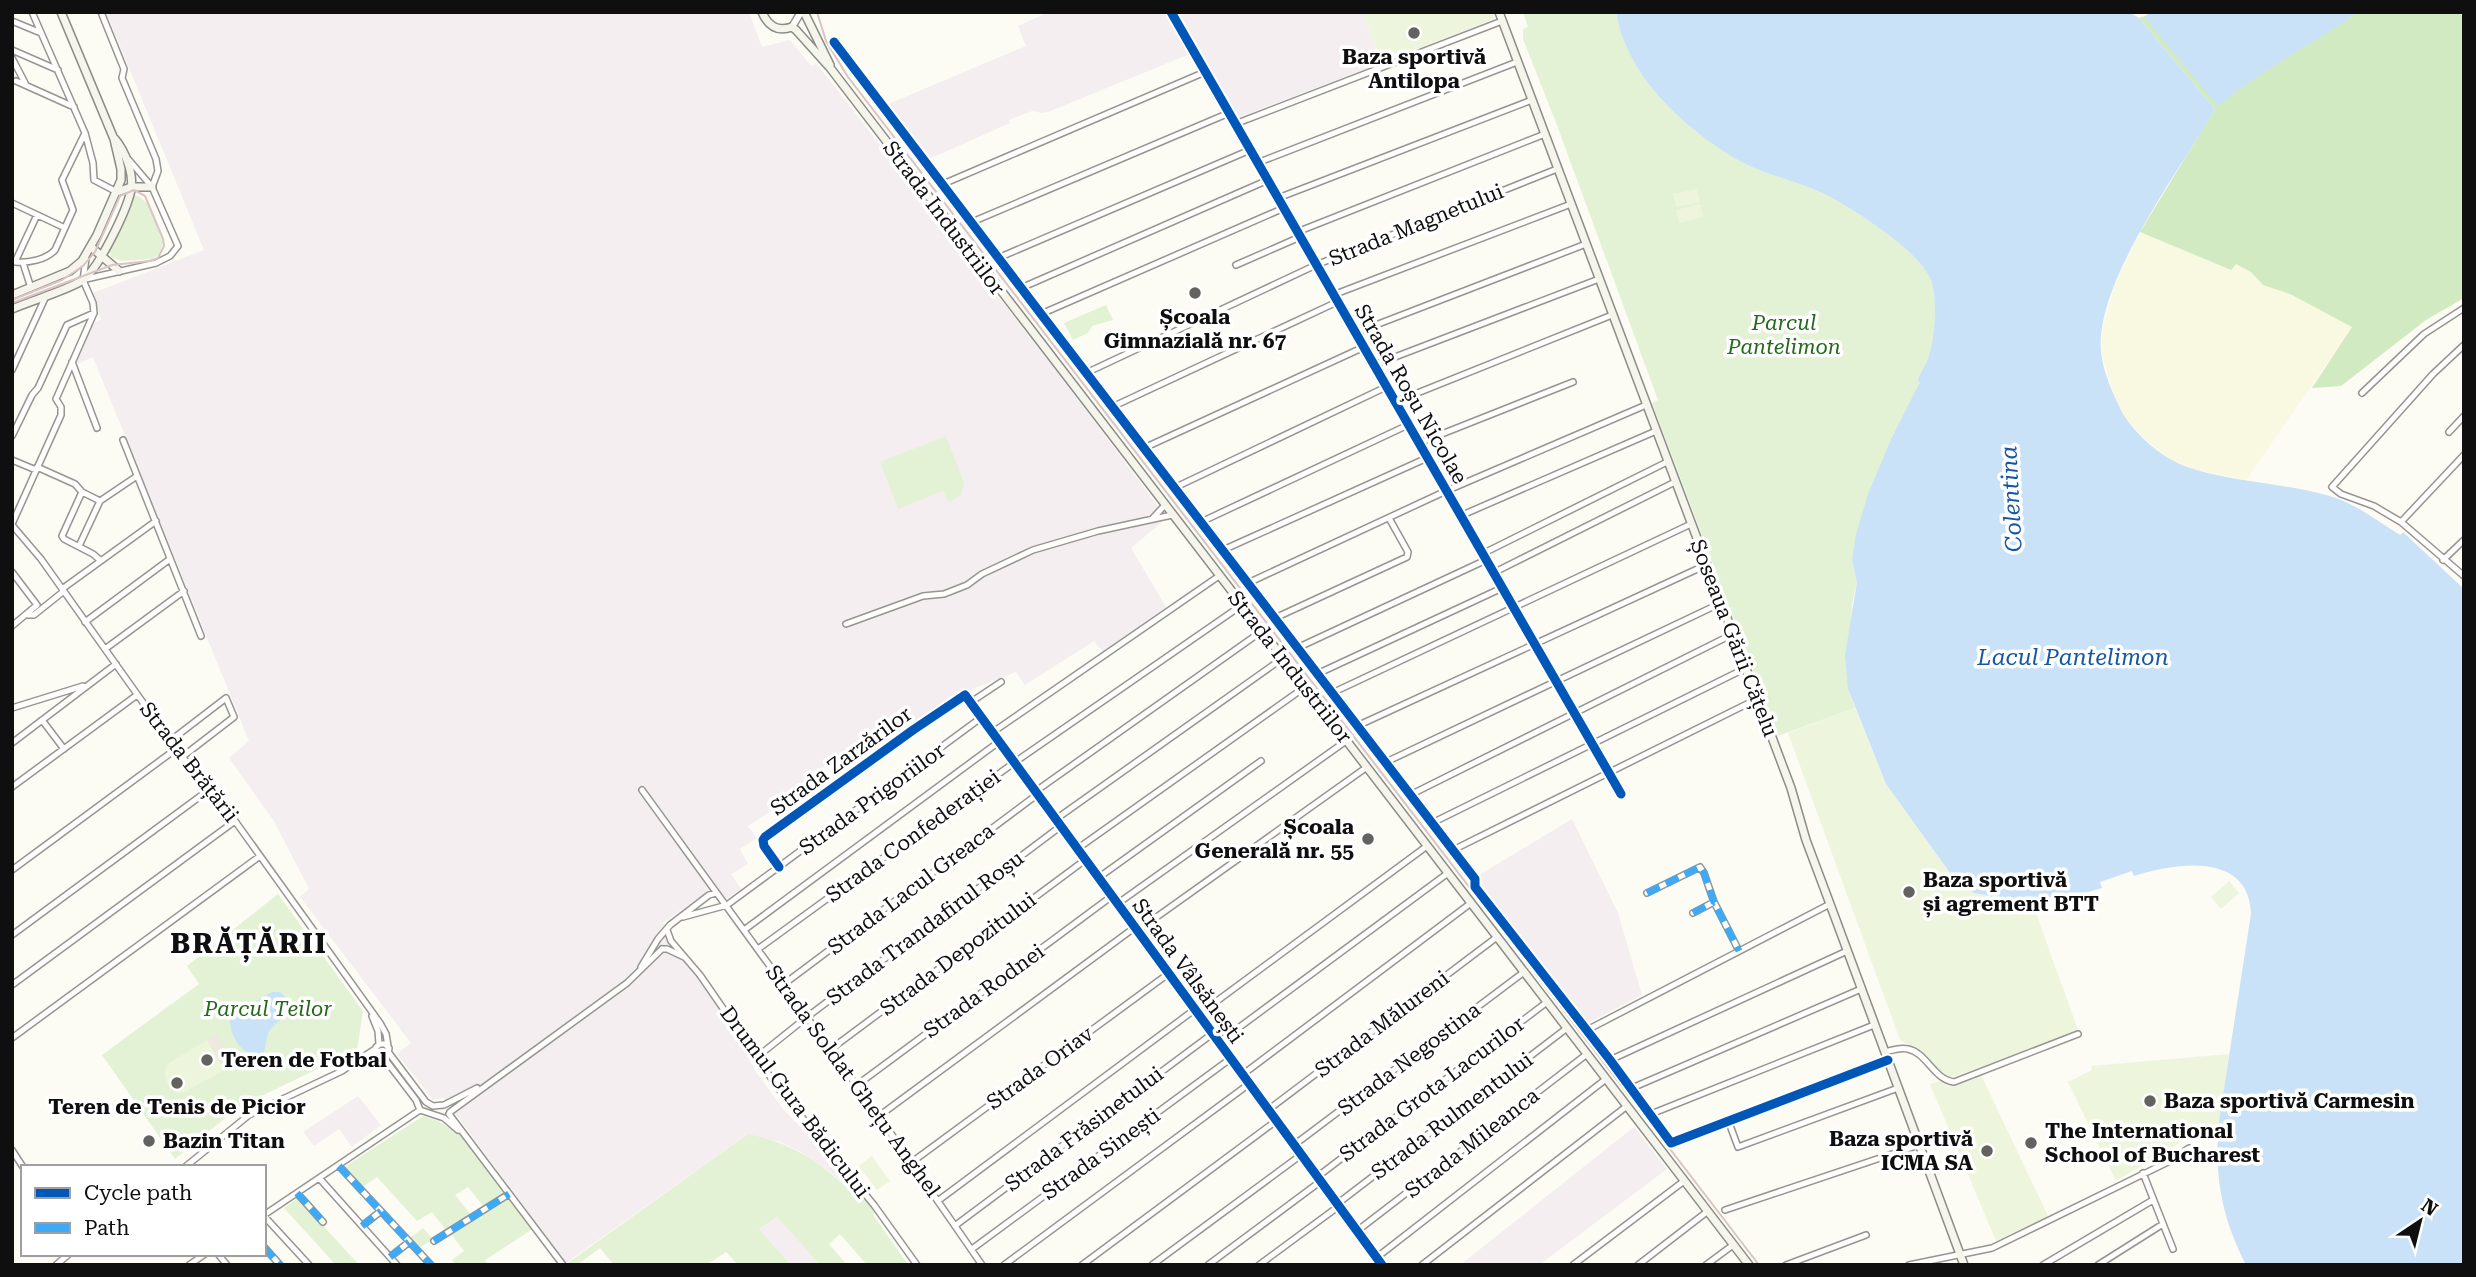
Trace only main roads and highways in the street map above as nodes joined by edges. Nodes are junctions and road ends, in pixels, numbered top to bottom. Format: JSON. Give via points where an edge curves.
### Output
{"nodes":[{"id":1,"x":61,"y":12,"type":"edge"},
{"id":2,"x":762,"y":12,"type":"edge"},
{"id":3,"x":803,"y":12,"type":"edge"},
{"id":4,"x":1499,"y":12,"type":"edge"},
{"id":5,"x":831,"y":69,"type":"junction"},
{"id":6,"x":114,"y":139,"type":"junction"},
{"id":7,"x":131,"y":187,"type":"junction"},
{"id":8,"x":152,"y":187,"type":"road end"},
{"id":9,"x":117,"y":192,"type":"junction"},
{"id":10,"x":91,"y":247,"type":"junction"},
{"id":11,"x":101,"y":256,"type":"junction"},
{"id":12,"x":119,"y":271,"type":"road end"},
{"id":13,"x":12,"y":295,"type":"edge"},
{"id":14,"x":12,"y":309,"type":"edge"},
{"id":15,"x":1749,"y":1265,"type":"edge"},
{"id":16,"x":1964,"y":1265,"type":"edge"}],
"edges":[{"from":1,"to":6,"type":"main road"},
{"from":2,"to":5,"type":"main road","name":"Strada Industriilor","via":[[773,27],[792,27]]},
{"from":3,"to":5,"type":"main road","name":"Strada Industriilor"},
{"from":4,"to":16,"type":"main road","name":"Șoseaua Gării Cățelu"},
{"from":5,"to":15,"type":"main road","name":"Strada Industriilor"},
{"from":6,"to":7,"type":"main road","via":[[125,156]]},
{"from":6,"to":9,"type":"main road","via":[[121,169]]},
{"from":7,"to":8,"type":"main road"},
{"from":7,"to":9,"type":"main road"},
{"from":7,"to":11,"type":"main road"},
{"from":9,"to":10,"type":"main road"},
{"from":10,"to":11,"type":"main road"},
{"from":10,"to":13,"type":"main road","via":[[70,271]]},
{"from":11,"to":12,"type":"main road"},
{"from":11,"to":14,"type":"main road","via":[[83,280]]}]}
